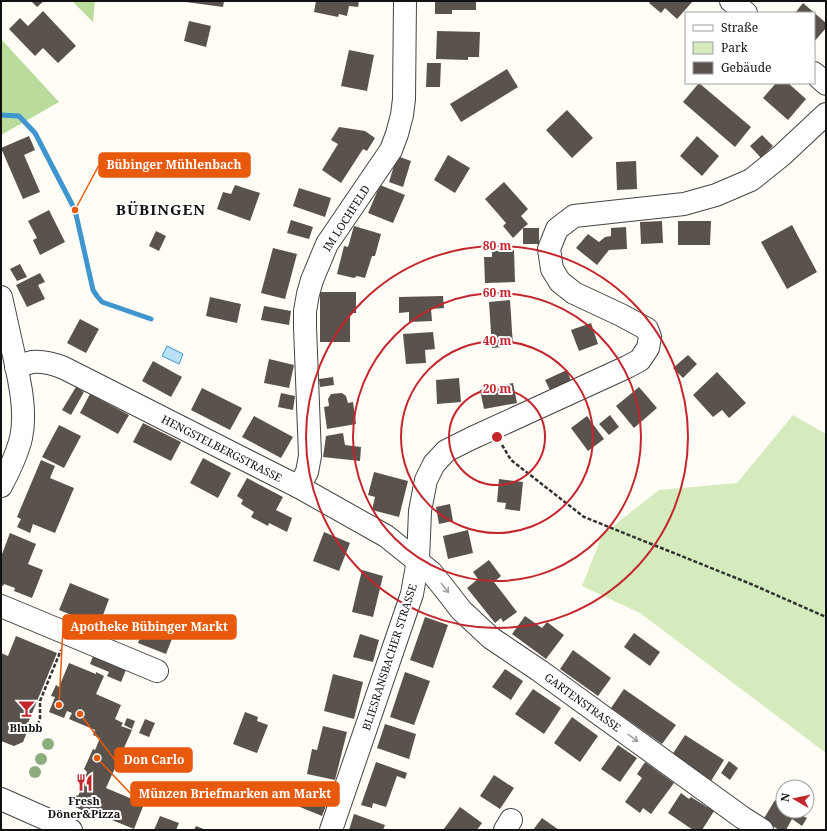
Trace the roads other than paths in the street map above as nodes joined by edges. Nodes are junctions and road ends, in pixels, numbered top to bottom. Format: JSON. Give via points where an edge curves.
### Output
{"nodes":[{"id":1,"x":405,"y":1,"type":"edge"},
{"id":2,"x":731,"y":1,"type":"edge"},
{"id":3,"x":745,"y":12,"type":"edge"},
{"id":4,"x":815,"y":74,"type":"edge"},
{"id":5,"x":826,"y":84,"type":"edge"},
{"id":6,"x":826,"y":114,"type":"edge"},
{"id":7,"x":1,"y":297,"type":"edge"},
{"id":8,"x":16,"y":367,"type":"junction"},
{"id":9,"x":3,"y":477,"type":"edge"},
{"id":10,"x":299,"y":486,"type":"junction"},
{"id":11,"x":418,"y":560,"type":"junction"},
{"id":12,"x":1,"y":606,"type":"edge"},
{"id":13,"x":158,"y":671,"type":"dead end"},
{"id":14,"x":1,"y":799,"type":"edge"},
{"id":15,"x":739,"y":824,"type":"edge"},
{"id":16,"x":71,"y":830,"type":"edge"},
{"id":17,"x":331,"y":830,"type":"edge"},
{"id":18,"x":762,"y":830,"type":"edge"}],
"edges":[{"from":1,"to":10,"type":"street","name":"IM LOCHFELD","via":[[404,99],[397,134],[391,150],[327,244],[308,294],[305,327],[310,456],[307,472]]},
{"from":2,"to":3,"type":"street"},
{"from":4,"to":5,"type":"street"},
{"from":6,"to":11,"type":"street","name":"BLIESRANSBACHER STRASSE","via":[[751,180],[716,195],[684,204],[574,216],[557,229],[549,249],[552,269],[560,282],[574,293],[647,329],[650,338],[648,348],[640,360],[627,367],[446,451],[434,464],[426,480],[420,511]]},
{"from":7,"to":8,"type":"street"},
{"from":8,"to":9,"type":"street","via":[[22,408],[21,437],[16,453]]},
{"from":8,"to":10,"type":"street","name":"HENGSTELBERGSTRASSE","via":[[32,362],[64,368]]},
{"from":10,"to":11,"type":"street","name":"HENGSTELBERGSTRASSE","via":[[386,536]]},
{"from":11,"to":15,"type":"street","name":"GARTENSTRASSE","one_way":true,"via":[[431,572],[461,610],[491,638],[540,671]]},
{"from":11,"to":17,"type":"street","name":"BLIESRANSBACHER STRASSE","via":[[412,594]]},
{"from":12,"to":13,"type":"street"},
{"from":14,"to":16,"type":"street"},
{"from":15,"to":18,"type":"street","name":"GARTENSTRASSE"}]}
